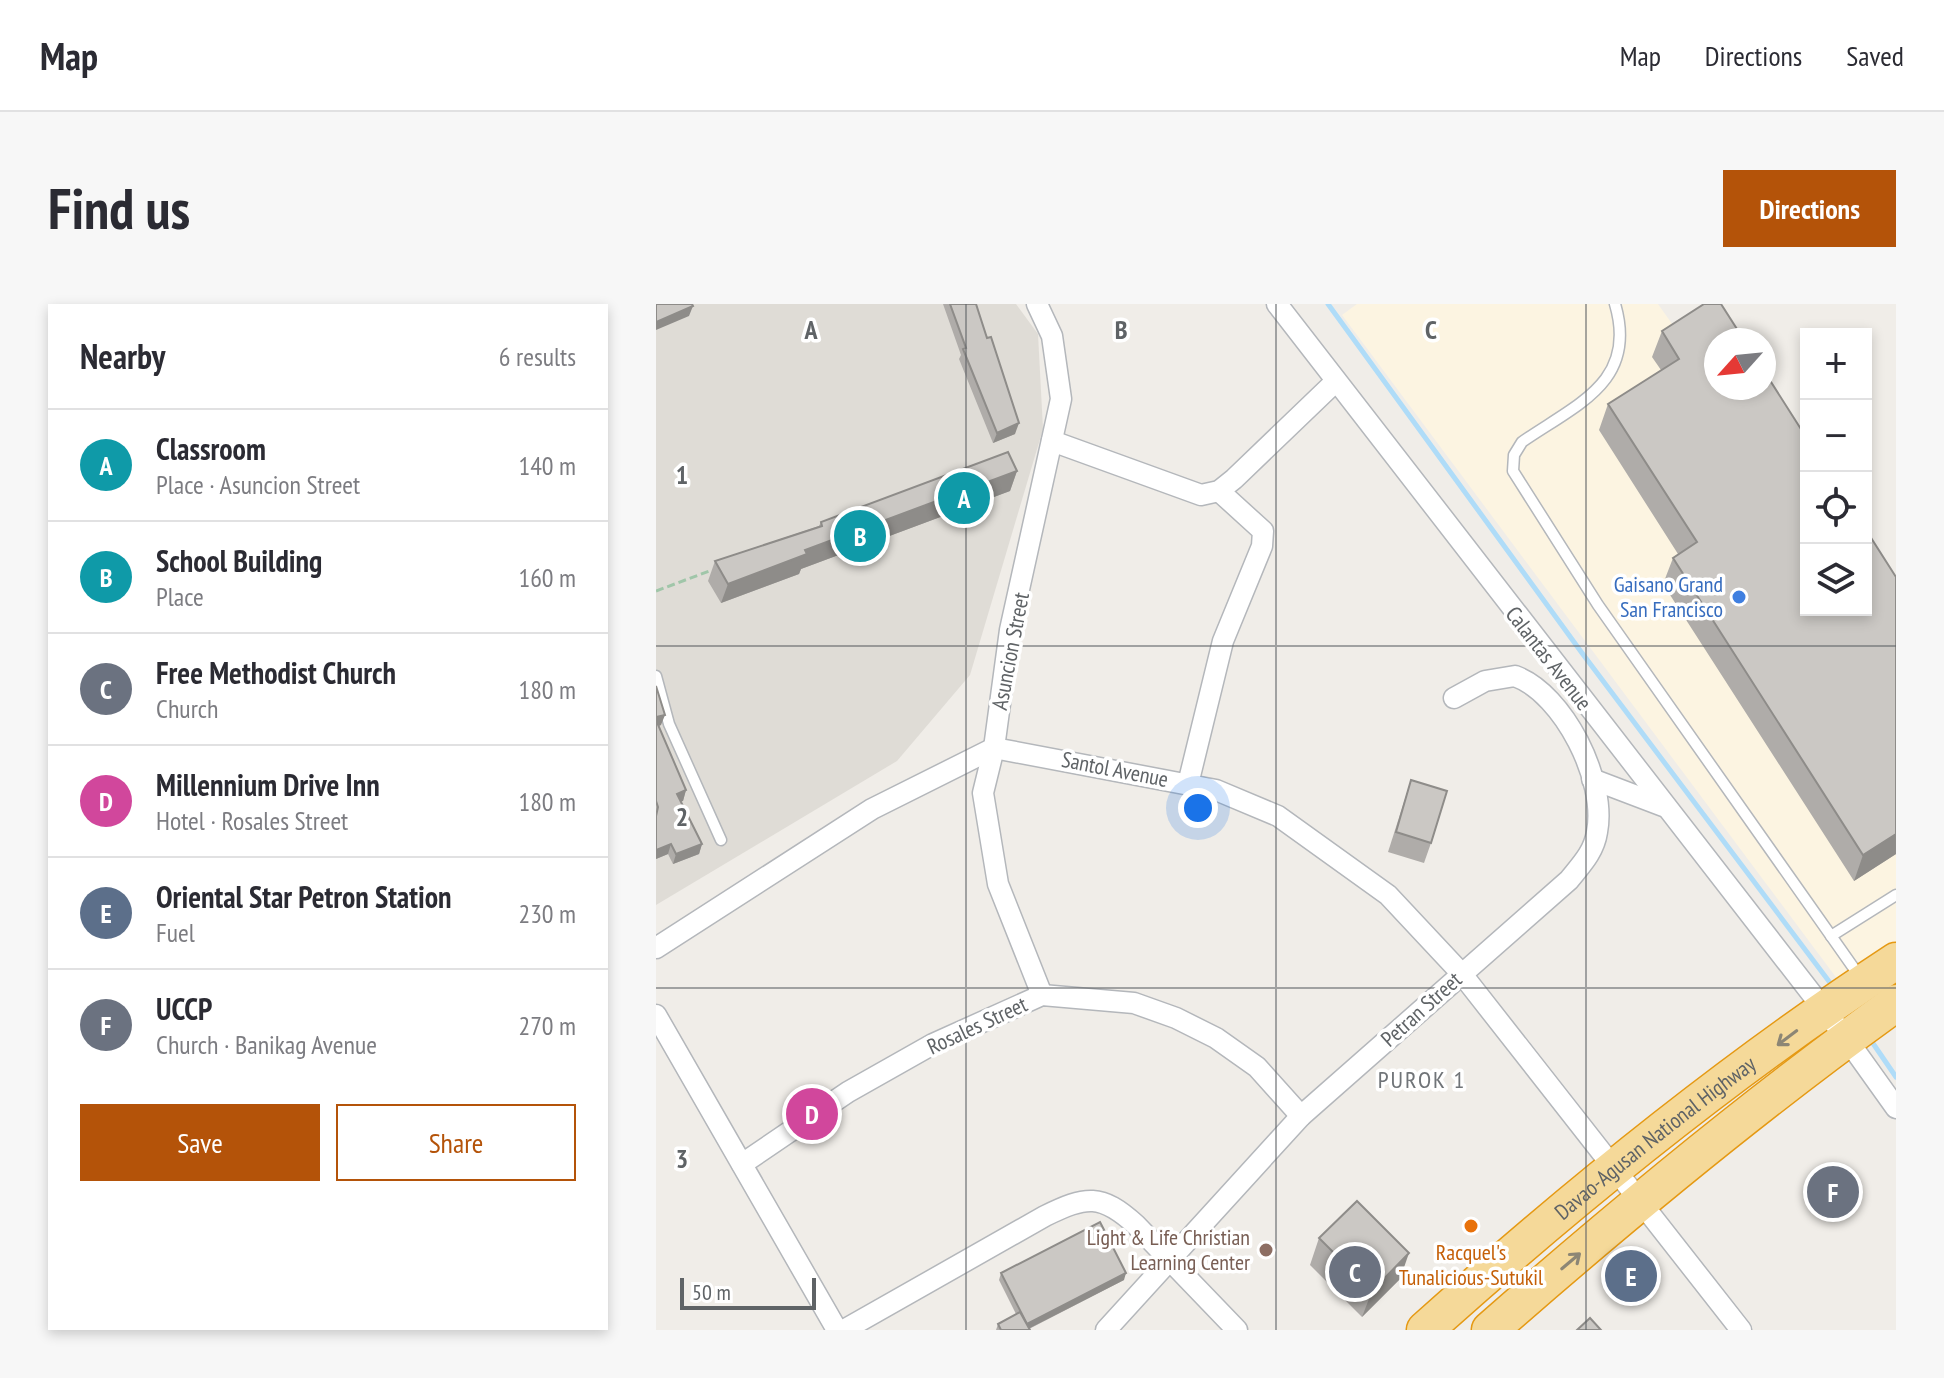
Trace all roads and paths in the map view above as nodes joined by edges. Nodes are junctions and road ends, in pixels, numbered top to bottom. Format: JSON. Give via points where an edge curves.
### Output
{"nodes":[{"id":1,"x":1037,"y":304,"type":"edge"},
{"id":2,"x":1277,"y":304,"type":"edge"},
{"id":3,"x":1615,"y":304,"type":"edge"},
{"id":4,"x":1335,"y":382,"type":"junction"},
{"id":5,"x":1052,"y":441,"type":"junction"},
{"id":6,"x":1219,"y":491,"type":"junction"},
{"id":7,"x":716,"y":568,"type":"edge"},
{"id":8,"x":656,"y":591,"type":"edge"},
{"id":9,"x":656,"y":676,"type":"edge"},
{"id":10,"x":1454,"y":698,"type":"dead end"},
{"id":11,"x":669,"y":724,"type":"junction"},
{"id":12,"x":656,"y":728,"type":"edge"},
{"id":13,"x":994,"y":748,"type":"junction"},
{"id":14,"x":1592,"y":779,"type":"junction"},
{"id":15,"x":1188,"y":784,"type":"junction"},
{"id":16,"x":1665,"y":807,"type":"junction"},
{"id":17,"x":721,"y":840,"type":"dead end"},
{"id":18,"x":1896,"y":895,"type":"edge"},
{"id":19,"x":1831,"y":936,"type":"junction"},
{"id":20,"x":656,"y":948,"type":"edge"},
{"id":21,"x":1896,"y":961,"type":"edge"},
{"id":22,"x":1461,"y":973,"type":"junction"},
{"id":23,"x":1863,"y":982,"type":"junction"},
{"id":24,"x":1042,"y":995,"type":"junction"},
{"id":25,"x":1896,"y":1003,"type":"edge"},
{"id":26,"x":1824,"y":1009,"type":"junction"},
{"id":27,"x":656,"y":1015,"type":"edge"},
{"id":28,"x":1846,"y":1038,"type":"junction"},
{"id":29,"x":1730,"y":1082,"type":"junction"},
{"id":30,"x":1896,"y":1108,"type":"edge"},
{"id":31,"x":1755,"y":1113,"type":"junction"},
{"id":32,"x":1301,"y":1116,"type":"junction"},
{"id":33,"x":742,"y":1164,"type":"junction"},
{"id":34,"x":1615,"y":1167,"type":"junction"},
{"id":35,"x":1642,"y":1201,"type":"junction"},
{"id":36,"x":1169,"y":1260,"type":"junction"},
{"id":37,"x":837,"y":1330,"type":"edge"},
{"id":38,"x":844,"y":1330,"type":"edge"},
{"id":39,"x":1106,"y":1330,"type":"edge"},
{"id":40,"x":1237,"y":1330,"type":"edge"},
{"id":41,"x":1425,"y":1330,"type":"edge"},
{"id":42,"x":1490,"y":1330,"type":"edge"},
{"id":43,"x":1741,"y":1330,"type":"edge"}],
"edges":[{"from":1,"to":5,"type":"street","name":"Asuncion Street","via":[[1052,336],[1059,370],[1061,399]]},
{"from":2,"to":4,"type":"street","name":"Calantas Avenue"},
{"from":3,"to":19,"type":"lane","via":[[1622,327],[1620,356],[1606,380],[1522,442],[1513,471],[1598,605]]},
{"from":4,"to":6,"type":"street"},
{"from":4,"to":16,"type":"street","name":"Calantas Avenue"},
{"from":5,"to":6,"type":"street","via":[[1181,491]]},
{"from":5,"to":13,"type":"street","name":"Asuncion Street","via":[[1010,630]]},
{"from":6,"to":15,"type":"street","via":[[1256,522],[1263,531],[1262,546],[1223,641]]},
{"from":7,"to":8,"type":"path"},
{"from":9,"to":11,"type":"lane"},
{"from":10,"to":14,"type":"street","name":"Petran Street","via":[[1503,675],[1525,680],[1569,724]]},
{"from":11,"to":12,"type":"lane"},
{"from":11,"to":17,"type":"lane"},
{"from":13,"to":15,"type":"street","name":"Santol Avenue"},
{"from":13,"to":20,"type":"street","via":[[872,809]]},
{"from":13,"to":24,"type":"street","name":"Asuncion Street","via":[[983,793],[986,827],[998,884]]},
{"from":14,"to":16,"type":"street"},
{"from":14,"to":22,"type":"street","name":"Petran Street","via":[[1598,808],[1589,856],[1569,880]]},
{"from":15,"to":22,"type":"street","name":"Santol Avenue","via":[[1278,816],[1388,895]]},
{"from":16,"to":26,"type":"street","name":"Calantas Avenue"},
{"from":18,"to":19,"type":"lane"},
{"from":19,"to":23,"type":"lane"},
{"from":21,"to":23,"type":"highway","name":"Davao-Agusan National Highway"},
{"from":22,"to":32,"type":"street","name":"Petran Street"},
{"from":22,"to":34,"type":"street","name":"Santol Avenue"},
{"from":23,"to":26,"type":"highway","name":"Davao-Agusan National Highway"},
{"from":24,"to":32,"type":"street","name":"Rosales Street","via":[[1134,1003],[1176,1018],[1257,1067]]},
{"from":24,"to":33,"type":"street","name":"Rosales Street","via":[[933,1044],[848,1092]]},
{"from":25,"to":28,"type":"highway","name":"Davao-Agusan National Highway"},
{"from":26,"to":28,"type":"street","name":"Calantas Avenue"},
{"from":26,"to":29,"type":"highway","name":"Davao-Agusan National Highway","one_way":true},
{"from":27,"to":33,"type":"street"},
{"from":28,"to":30,"type":"street","name":"Calantas Avenue"},
{"from":28,"to":31,"type":"highway","name":"Davao-Agusan National Highway"},
{"from":29,"to":31,"type":"highway"},
{"from":29,"to":34,"type":"highway","name":"Davao-Agusan National Highway"},
{"from":31,"to":35,"type":"highway","name":"Davao-Agusan National Highway"},
{"from":32,"to":36,"type":"street","name":"Petran Street"},
{"from":33,"to":37,"type":"street"},
{"from":34,"to":35,"type":"street","name":"Santol Avenue"},
{"from":34,"to":41,"type":"highway","name":"Davao-Agusan National Highway"},
{"from":42,"to":35,"type":"highway","name":"Davao-Agusan National Highway","one_way":true},
{"from":35,"to":43,"type":"street","name":"Santol Avenue"},
{"from":36,"to":38,"type":"street","via":[[1118,1209],[1097,1199],[1073,1202]]},
{"from":36,"to":39,"type":"street","name":"Petran Street"},
{"from":36,"to":40,"type":"street"}]}
